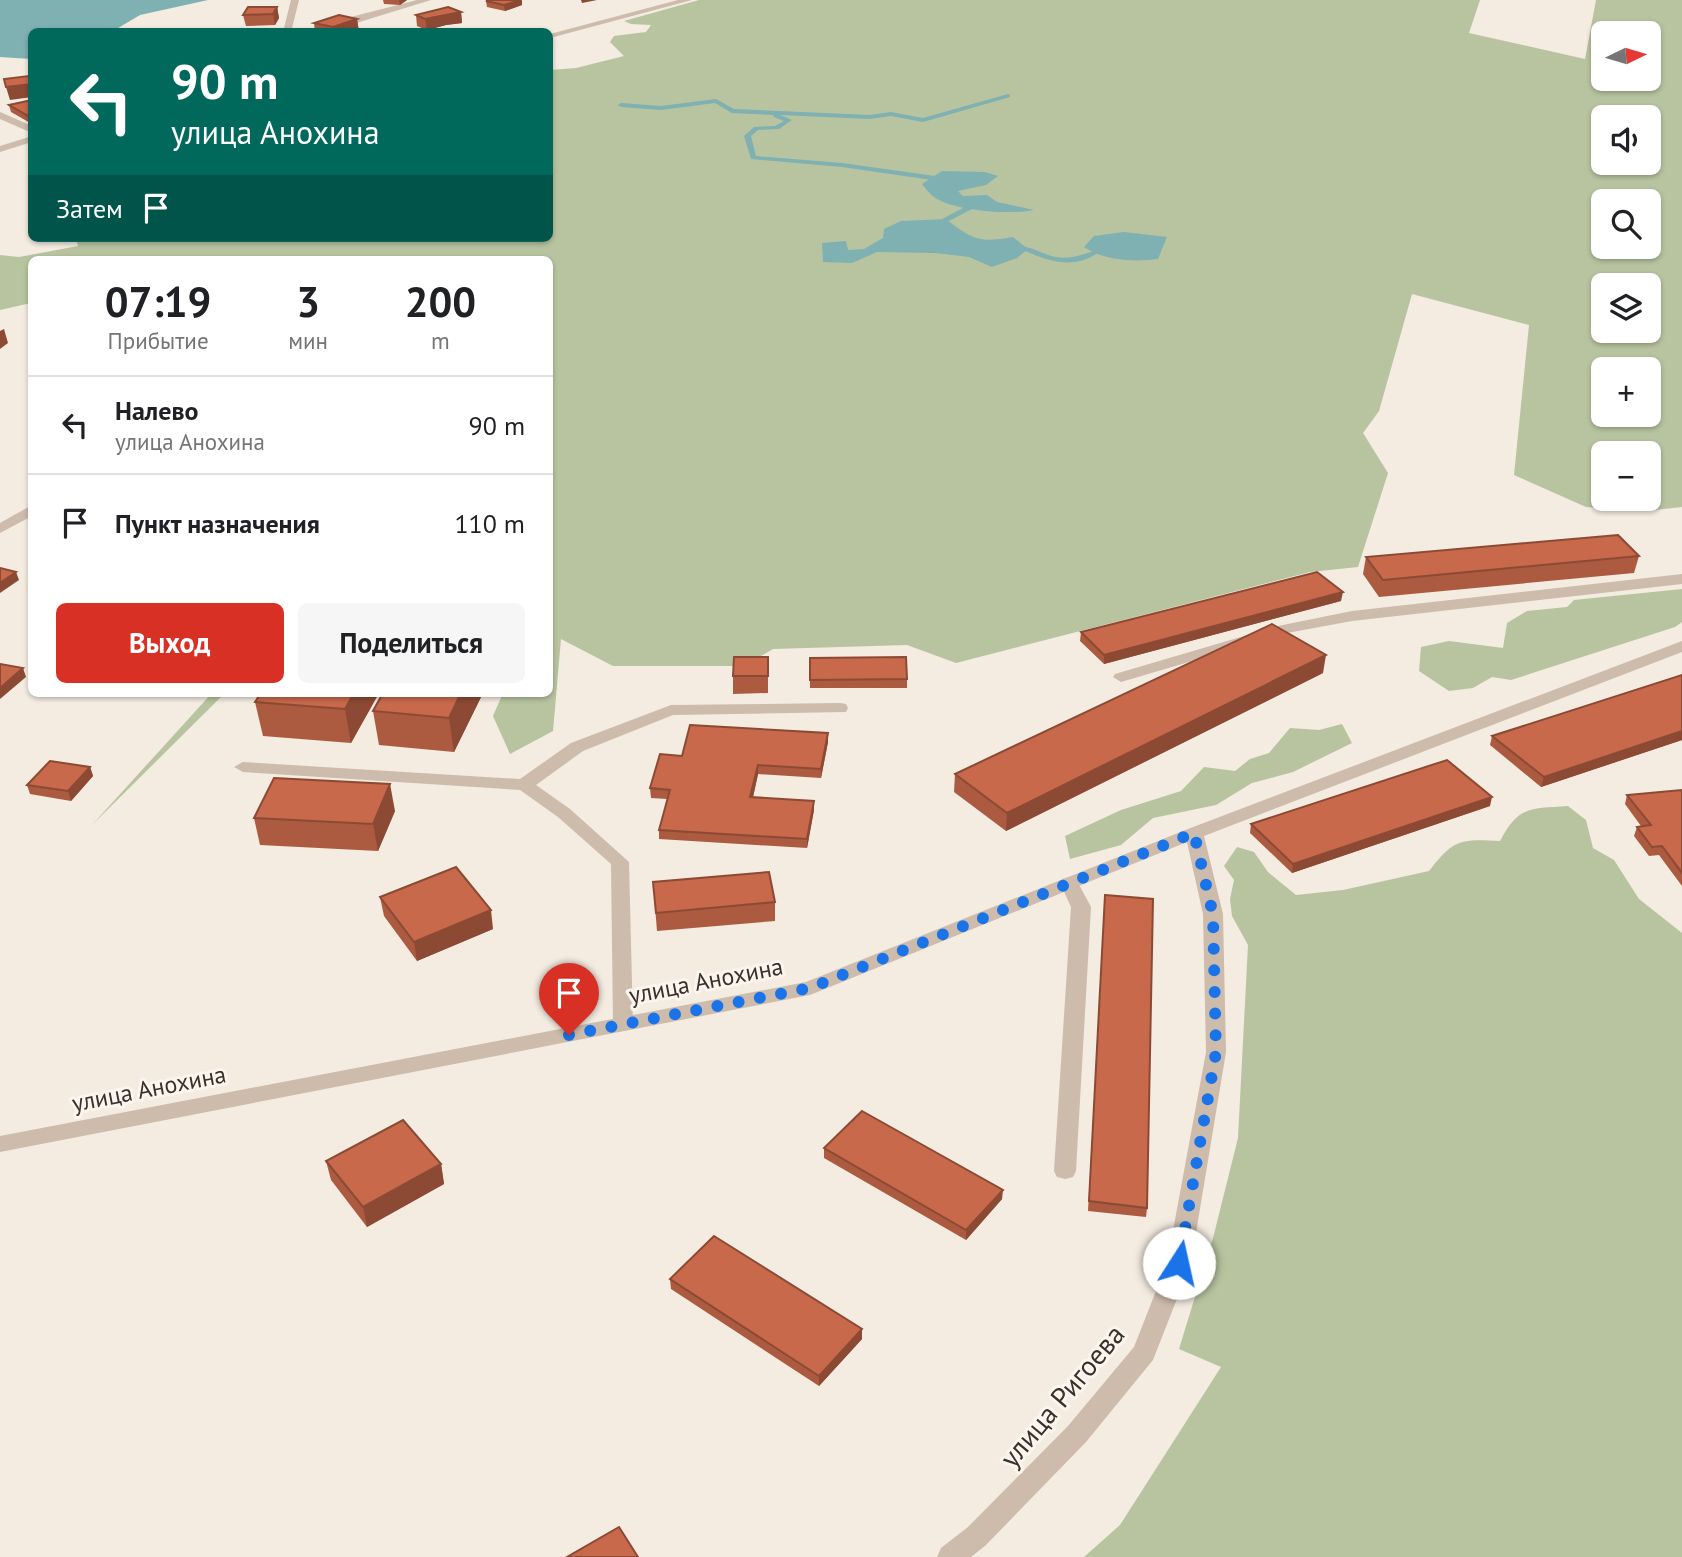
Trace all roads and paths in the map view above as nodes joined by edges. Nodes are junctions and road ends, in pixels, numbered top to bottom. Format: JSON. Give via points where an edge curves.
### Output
{"nodes":[{"id":1,"x":295,"y":0,"type":"edge"},
{"id":2,"x":427,"y":0,"type":"edge"},
{"id":3,"x":688,"y":0,"type":"edge"},
{"id":4,"x":288,"y":28,"type":"edge"},
{"id":5,"x":329,"y":28,"type":"edge"},
{"id":6,"x":553,"y":35,"type":"edge"},
{"id":7,"x":0,"y":116,"type":"edge"},
{"id":8,"x":28,"y":128,"type":"edge"},
{"id":9,"x":28,"y":140,"type":"edge"},
{"id":10,"x":0,"y":149,"type":"edge"},
{"id":11,"x":28,"y":512,"type":"edge"},
{"id":12,"x":0,"y":529,"type":"edge"},
{"id":13,"x":1682,"y":579,"type":"edge"},
{"id":14,"x":1682,"y":646,"type":"edge"},
{"id":15,"x":1121,"y":677,"type":"dead end"},
{"id":16,"x":840,"y":708,"type":"dead end"},
{"id":17,"x":243,"y":767,"type":"dead end"},
{"id":18,"x":524,"y":785,"type":"junction"},
{"id":19,"x":1194,"y":833,"type":"junction"},
{"id":20,"x":1069,"y":883,"type":"junction"},
{"id":21,"x":623,"y":1024,"type":"junction"},
{"id":22,"x":0,"y":1144,"type":"edge"},
{"id":23,"x":1065,"y":1171,"type":"dead end"},
{"id":24,"x":950,"y":1557,"type":"edge"}],
"edges":[{"from":1,"to":4,"type":"street"},
{"from":2,"to":5,"type":"street"},
{"from":3,"to":6,"type":"street"},
{"from":7,"to":8,"type":"street"},
{"from":9,"to":10,"type":"street"},
{"from":11,"to":12,"type":"street"},
{"from":13,"to":15,"type":"street","via":[[1352,616],[1284,629]]},
{"from":14,"to":19,"type":"street","name":"улица Анохина"},
{"from":16,"to":18,"type":"street","via":[[671,710],[577,747]]},
{"from":17,"to":18,"type":"street"},
{"from":18,"to":21,"type":"street","via":[[620,862]]},
{"from":19,"to":20,"type":"street","name":"улица Анохина"},
{"from":19,"to":24,"type":"street","name":"улица Ригоева","via":[[1213,915],[1216,1052],[1179,1263],[1144,1353],[1076,1434],[977,1536]]},
{"from":20,"to":21,"type":"street","name":"улица Анохина","via":[[810,988]]},
{"from":20,"to":23,"type":"street","via":[[1081,907]]},
{"from":21,"to":22,"type":"street","name":"улица Анохина"}]}
